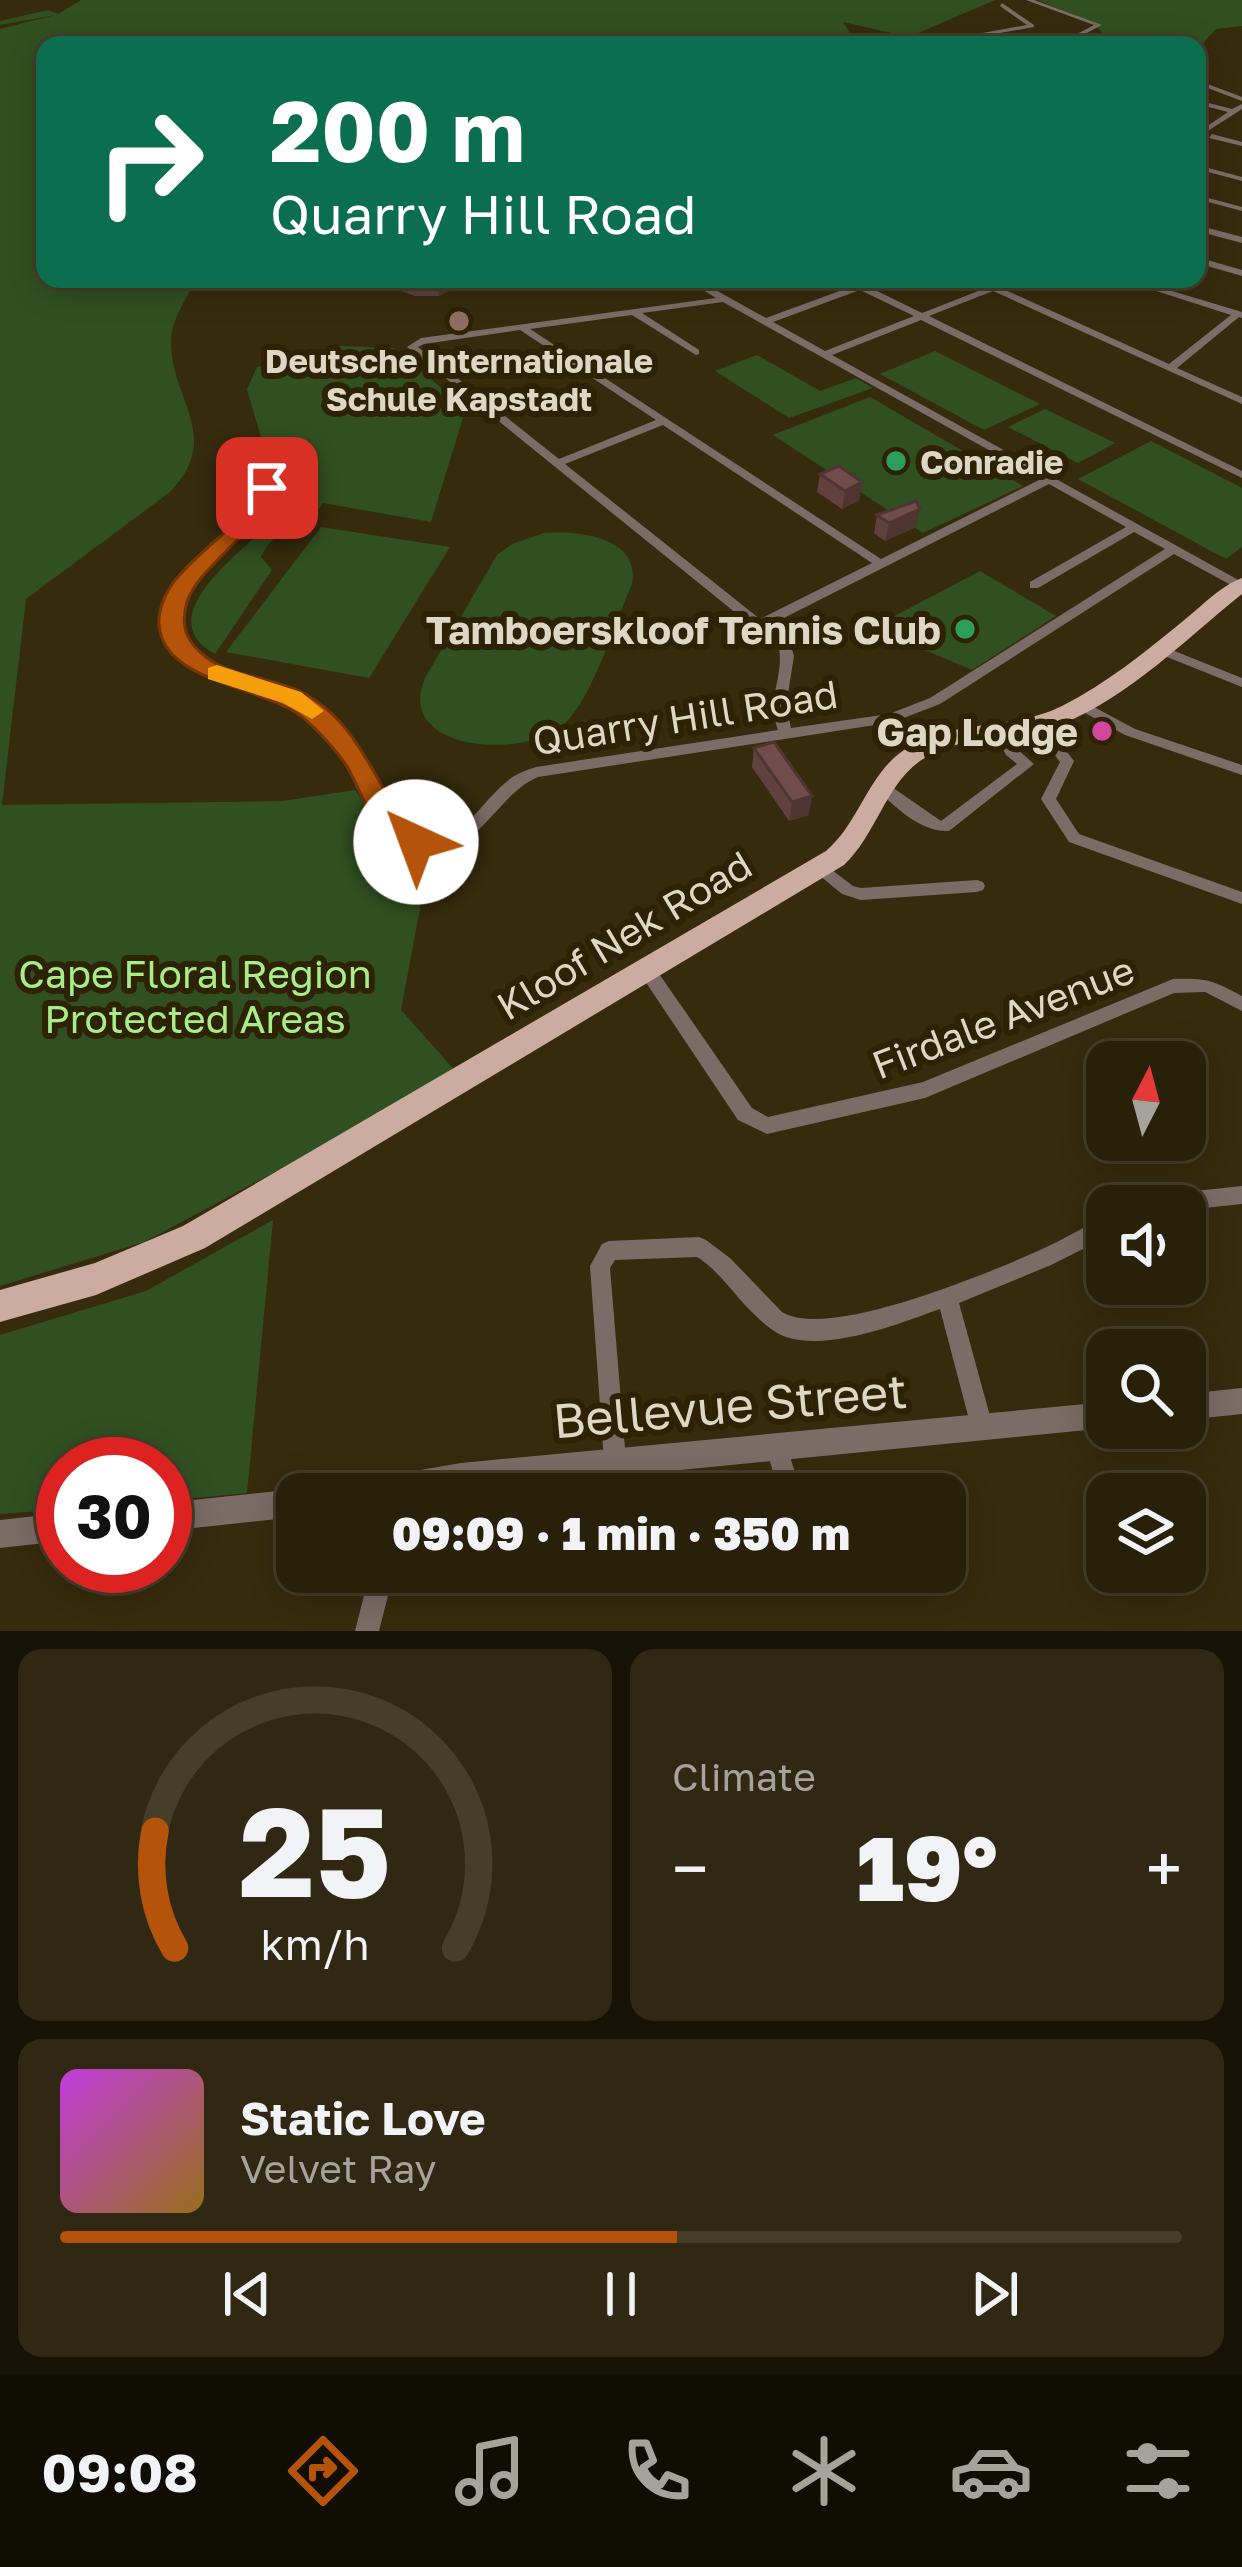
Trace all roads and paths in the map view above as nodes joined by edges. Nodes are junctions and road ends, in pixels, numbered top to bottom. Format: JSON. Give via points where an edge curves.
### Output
{"nodes":[{"id":1,"x":61,"y":0,"type":"edge"},
{"id":2,"x":1030,"y":0,"type":"edge"},
{"id":3,"x":71,"y":3,"type":"edge"},
{"id":4,"x":1002,"y":5,"type":"dead end"},
{"id":5,"x":1056,"y":34,"type":"dead end"},
{"id":6,"x":972,"y":36,"type":"edge"},
{"id":7,"x":1061,"y":36,"type":"edge"},
{"id":8,"x":1079,"y":36,"type":"edge"},
{"id":9,"x":1206,"y":86,"type":"edge"},
{"id":10,"x":1214,"y":89,"type":"junction"},
{"id":11,"x":1206,"y":94,"type":"edge"},
{"id":12,"x":1206,"y":101,"type":"edge"},
{"id":13,"x":1239,"y":106,"type":"edge"},
{"id":14,"x":1206,"y":130,"type":"edge"},
{"id":15,"x":1212,"y":136,"type":"dead end"},
{"id":16,"x":1242,"y":144,"type":"edge"},
{"id":17,"x":1206,"y":169,"type":"edge"},
{"id":18,"x":1242,"y":179,"type":"edge"},
{"id":19,"x":1206,"y":200,"type":"edge"},
{"id":20,"x":1242,"y":211,"type":"edge"},
{"id":21,"x":1206,"y":230,"type":"edge"},
{"id":22,"x":1215,"y":233,"type":"junction"},
{"id":23,"x":1242,"y":240,"type":"edge"},
{"id":24,"x":1206,"y":263,"type":"edge"},
{"id":25,"x":1242,"y":273,"type":"edge"},
{"id":26,"x":709,"y":288,"type":"edge"},
{"id":27,"x":857,"y":288,"type":"edge"},
{"id":28,"x":866,"y":288,"type":"edge"},
{"id":29,"x":993,"y":288,"type":"joint"},
{"id":30,"x":1167,"y":288,"type":"edge"},
{"id":31,"x":725,"y":299,"type":"junction"},
{"id":32,"x":635,"y":314,"type":"junction"},
{"id":33,"x":1240,"y":314,"type":"edge"},
{"id":34,"x":921,"y":316,"type":"junction"},
{"id":35,"x":764,"y":322,"type":"junction"},
{"id":36,"x":523,"y":328,"type":"junction"},
{"id":37,"x":695,"y":352,"type":"dead end"},
{"id":38,"x":823,"y":355,"type":"junction"},
{"id":39,"x":1171,"y":368,"type":"junction"},
{"id":40,"x":1242,"y":401,"type":"edge"},
{"id":41,"x":664,"y":421,"type":"junction"},
{"id":42,"x":558,"y":463,"type":"junction"},
{"id":43,"x":1242,"y":475,"type":"edge"},
{"id":44,"x":1048,"y":480,"type":"junction"},
{"id":45,"x":267,"y":486,"type":"dead end"},
{"id":46,"x":1134,"y":527,"type":"junction"},
{"id":47,"x":1173,"y":549,"type":"junction"},
{"id":48,"x":881,"y":564,"type":"junction"},
{"id":49,"x":1034,"y":584,"type":"dead end"},
{"id":50,"x":1241,"y":585,"type":"edge"},
{"id":51,"x":759,"y":625,"type":"junction"},
{"id":52,"x":1157,"y":648,"type":"junction"},
{"id":53,"x":1242,"y":683,"type":"edge"},
{"id":54,"x":1081,"y":704,"type":"junction"},
{"id":55,"x":891,"y":718,"type":"junction"},
{"id":56,"x":1039,"y":724,"type":"junction"},
{"id":57,"x":1000,"y":730,"type":"junction"},
{"id":58,"x":786,"y":734,"type":"junction"},
{"id":59,"x":923,"y":748,"type":"junction"},
{"id":60,"x":1242,"y":770,"type":"edge"},
{"id":61,"x":884,"y":789,"type":"junction"},
{"id":62,"x":820,"y":867,"type":"junction"},
{"id":63,"x":977,"y":886,"type":"dead end"},
{"id":64,"x":1242,"y":898,"type":"edge"},
{"id":65,"x":647,"y":970,"type":"junction"},
{"id":66,"x":1242,"y":1004,"type":"edge"},
{"id":67,"x":1242,"y":1195,"type":"edge"},
{"id":68,"x":1206,"y":1199,"type":"edge"},
{"id":69,"x":1086,"y":1237,"type":"edge"},
{"id":70,"x":947,"y":1299,"type":"junction"},
{"id":71,"x":0,"y":1306,"type":"edge"},
{"id":72,"x":1242,"y":1401,"type":"edge"},
{"id":73,"x":1206,"y":1405,"type":"edge"},
{"id":74,"x":1086,"y":1416,"type":"edge"},
{"id":75,"x":982,"y":1427,"type":"junction"},
{"id":76,"x":776,"y":1446,"type":"junction"},
{"id":77,"x":615,"y":1461,"type":"junction"},
{"id":78,"x":527,"y":1473,"type":"edge"},
{"id":79,"x":784,"y":1473,"type":"edge"},
{"id":80,"x":276,"y":1505,"type":"edge"},
{"id":81,"x":192,"y":1513,"type":"edge"},
{"id":82,"x":36,"y":1530,"type":"edge"},
{"id":83,"x":0,"y":1534,"type":"edge"},
{"id":84,"x":377,"y":1593,"type":"edge"},
{"id":85,"x":367,"y":1631,"type":"edge"}],
"edges":[{"from":1,"to":3,"type":"street"},
{"from":2,"to":8,"type":"street","via":[[1100,25]]},
{"from":4,"to":6,"type":"street","via":[[1032,26]]},
{"from":5,"to":7,"type":"street"},
{"from":9,"to":10,"type":"street"},
{"from":10,"to":11,"type":"street"},
{"from":10,"to":13,"type":"street"},
{"from":12,"to":13,"type":"street"},
{"from":13,"to":14,"type":"street"},
{"from":15,"to":16,"type":"street"},
{"from":17,"to":18,"type":"street"},
{"from":19,"to":20,"type":"street"},
{"from":20,"to":22,"type":"street"},
{"from":21,"to":22,"type":"street"},
{"from":22,"to":23,"type":"street"},
{"from":24,"to":25,"type":"street"},
{"from":26,"to":31,"type":"street"},
{"from":27,"to":35,"type":"street"},
{"from":28,"to":34,"type":"street"},
{"from":29,"to":34,"type":"street"},
{"from":29,"to":39,"type":"street"},
{"from":30,"to":33,"type":"street"},
{"from":31,"to":32,"type":"street"},
{"from":31,"to":35,"type":"street"},
{"from":32,"to":36,"type":"street"},
{"from":32,"to":37,"type":"street"},
{"from":33,"to":39,"type":"street"},
{"from":34,"to":38,"type":"street"},
{"from":34,"to":43,"type":"street"},
{"from":35,"to":38,"type":"street"},
{"from":36,"to":41,"type":"street"},
{"from":36,"to":42,"type":"street","via":[[412,345]]},
{"from":38,"to":44,"type":"street"},
{"from":39,"to":40,"type":"street"},
{"from":41,"to":42,"type":"street"},
{"from":41,"to":48,"type":"street"},
{"from":42,"to":51,"type":"street"},
{"from":44,"to":46,"type":"street"},
{"from":44,"to":48,"type":"street"},
{"from":45,"to":58,"type":"street","name":"Quarry Hill Road","via":[[261,506],[178,593],[172,632],[201,666],[313,712],[352,752],[389,824],[406,837],[459,837],[527,774]]},
{"from":46,"to":47,"type":"street"},
{"from":46,"to":49,"type":"street"},
{"from":47,"to":50,"type":"street"},
{"from":47,"to":55,"type":"street","via":[[931,704]]},
{"from":48,"to":51,"type":"street"},
{"from":50,"to":52,"type":"main road"},
{"from":51,"to":58,"type":"street","via":[[788,652],[776,706]]},
{"from":52,"to":53,"type":"street"},
{"from":52,"to":54,"type":"main road"},
{"from":54,"to":56,"type":"main road"},
{"from":54,"to":60,"type":"street","via":[[1130,732]]},
{"from":55,"to":58,"type":"street","name":"Quarry Hill Road"},
{"from":55,"to":59,"type":"street","name":"Quarry Hill Road"},
{"from":56,"to":57,"type":"main road"},
{"from":56,"to":64,"type":"street","via":[[1066,761],[1048,800],[1074,838]]},
{"from":57,"to":59,"type":"main road"},
{"from":57,"to":61,"type":"street","via":[[1027,764],[944,827]]},
{"from":59,"to":61,"type":"main road","name":"Kloof Nek Road"},
{"from":61,"to":62,"type":"main road","name":"Kloof Nek Road","via":[[864,831]]},
{"from":62,"to":63,"type":"street","via":[[862,894]]},
{"from":62,"to":65,"type":"main road","name":"Kloof Nek Road"},
{"from":65,"to":66,"type":"street","name":"Firdale Avenue","via":[[745,1114],[766,1126],[925,1090],[1183,983],[1207,985]]},
{"from":65,"to":71,"type":"main road","name":"Kloof Nek Road","via":[[194,1237],[113,1273]]},
{"from":67,"to":68,"type":"street"},
{"from":69,"to":70,"type":"street"},
{"from":70,"to":75,"type":"street"},
{"from":70,"to":77,"type":"street","via":[[804,1332],[775,1319],[699,1246],[608,1251],[600,1266]]},
{"from":72,"to":73,"type":"street"},
{"from":74,"to":75,"type":"street","name":"Bellevue Street"},
{"from":75,"to":76,"type":"street","name":"Bellevue Street"},
{"from":76,"to":77,"type":"street","name":"Bellevue Street"},
{"from":76,"to":79,"type":"street"},
{"from":77,"to":78,"type":"street","name":"Bellevue Street"},
{"from":80,"to":81,"type":"street"},
{"from":82,"to":83,"type":"street"},
{"from":84,"to":85,"type":"street"}]}
